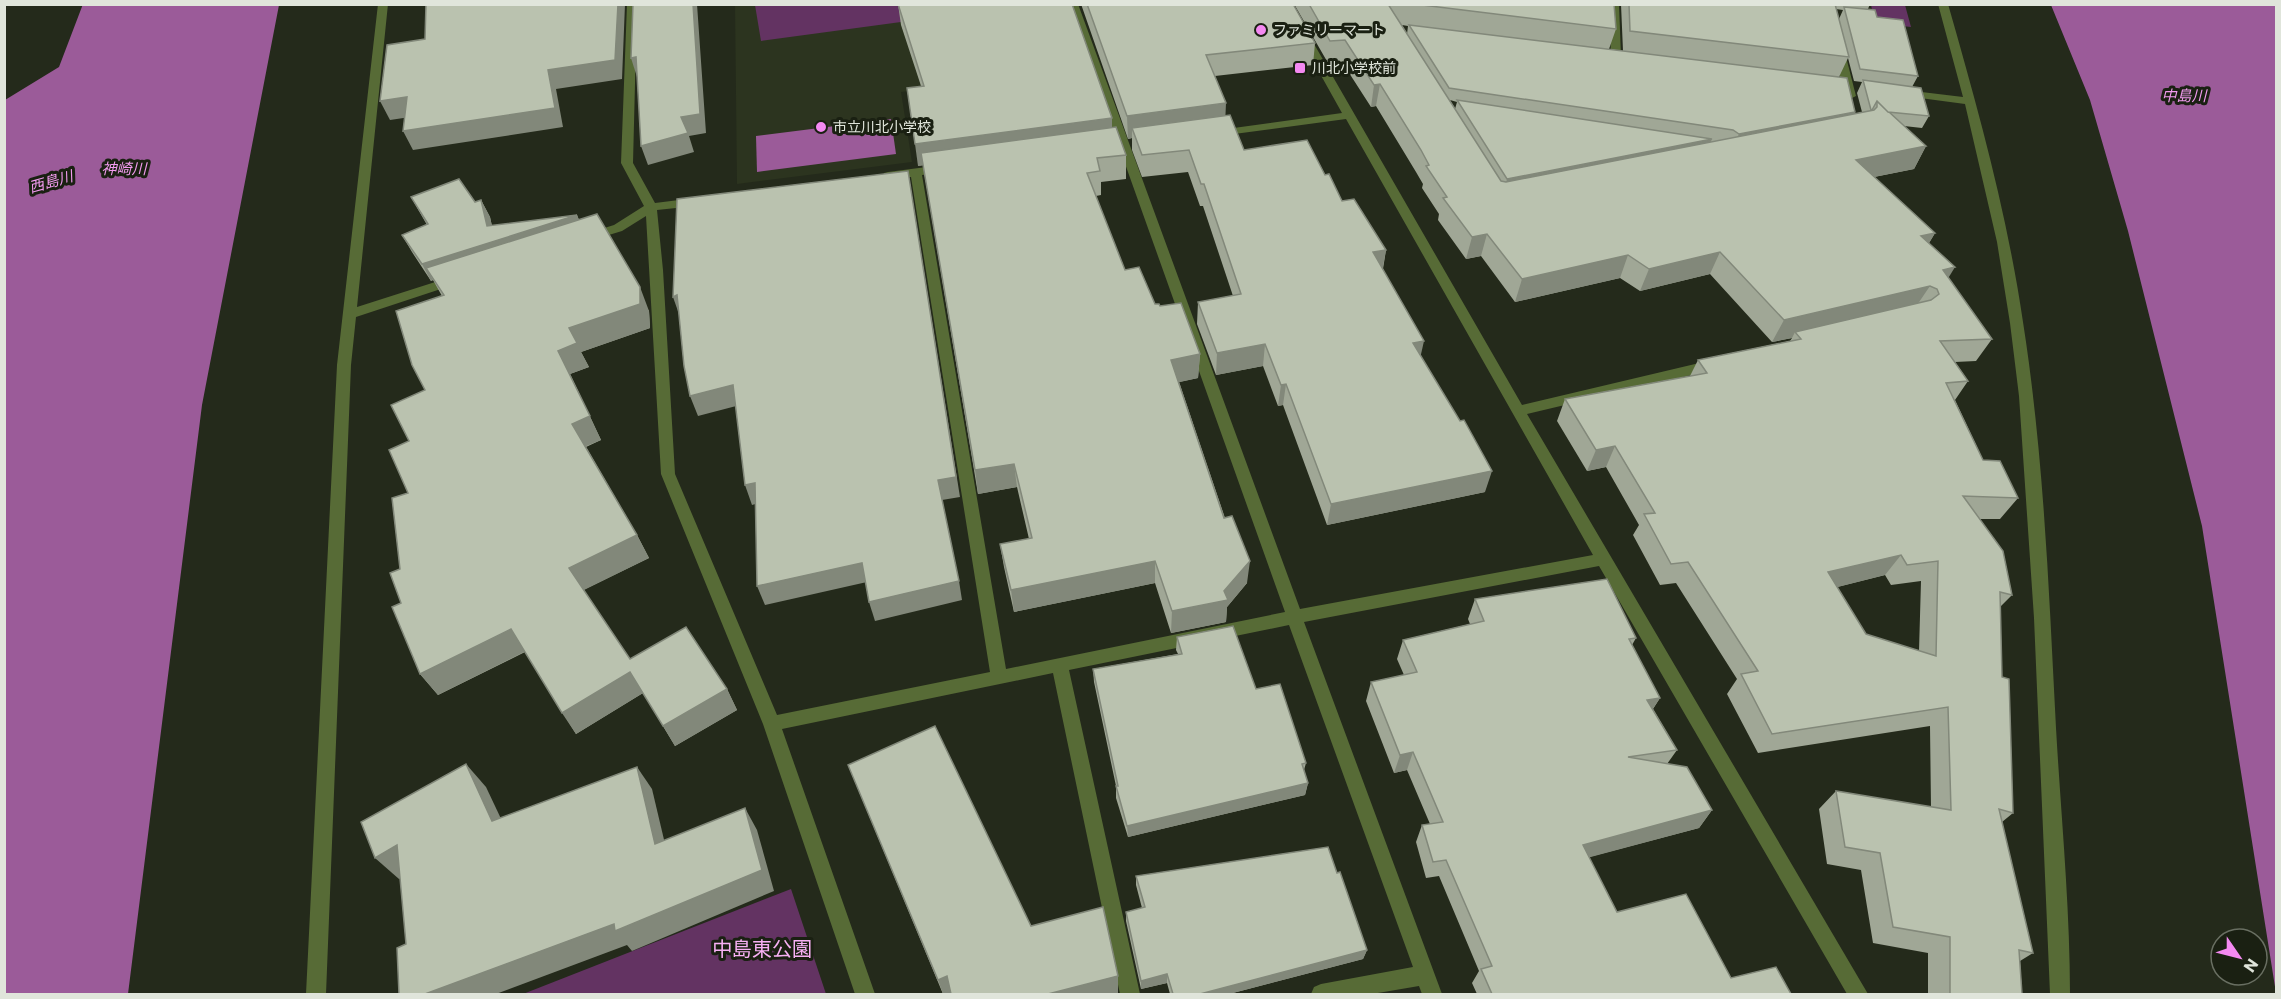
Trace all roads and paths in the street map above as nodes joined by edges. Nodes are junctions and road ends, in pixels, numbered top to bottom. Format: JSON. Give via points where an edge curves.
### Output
{"nodes":[{"id":1,"x":383,"y":4,"type":"edge"},
{"id":2,"x":632,"y":4,"type":"edge"},
{"id":3,"x":1073,"y":4,"type":"edge"},
{"id":4,"x":1286,"y":4,"type":"edge"},
{"id":5,"x":1614,"y":4,"type":"edge"},
{"id":6,"x":1943,"y":4,"type":"edge"},
{"id":7,"x":1835,"y":35,"type":"edge"},
{"id":8,"x":1616,"y":56,"type":"edge"},
{"id":9,"x":1890,"y":91,"type":"edge"},
{"id":10,"x":1971,"y":101,"type":"junction"},
{"id":11,"x":1852,"y":106,"type":"edge"},
{"id":12,"x":1349,"y":115,"type":"junction"},
{"id":13,"x":1202,"y":135,"type":"edge"},
{"id":14,"x":951,"y":168,"type":"edge"},
{"id":15,"x":916,"y":173,"type":"junction"},
{"id":16,"x":870,"y":179,"type":"edge"},
{"id":17,"x":709,"y":200,"type":"edge"},
{"id":18,"x":651,"y":207,"type":"junction"},
{"id":19,"x":573,"y":242,"type":"edge"},
{"id":20,"x":461,"y":278,"type":"edge"},
{"id":21,"x":350,"y":314,"type":"junction"},
{"id":22,"x":1723,"y":362,"type":"edge"},
{"id":23,"x":1518,"y":411,"type":"junction"},
{"id":24,"x":1603,"y":559,"type":"junction"},
{"id":25,"x":1294,"y":617,"type":"junction"},
{"id":26,"x":1060,"y":665,"type":"junction"},
{"id":27,"x":999,"y":678,"type":"junction"},
{"id":28,"x":772,"y":724,"type":"junction"},
{"id":29,"x":1425,"y":975,"type":"junction"},
{"id":30,"x":316,"y":994,"type":"edge"},
{"id":31,"x":866,"y":994,"type":"edge"},
{"id":32,"x":1130,"y":994,"type":"edge"},
{"id":33,"x":1321,"y":994,"type":"edge"},
{"id":34,"x":1432,"y":994,"type":"edge"},
{"id":35,"x":1858,"y":994,"type":"edge"},
{"id":36,"x":2060,"y":994,"type":"edge"}],
"edges":[{"from":1,"to":21,"type":"street"},
{"from":2,"to":18,"type":"street","via":[[627,163]]},
{"from":3,"to":25,"type":"street"},
{"from":4,"to":12,"type":"street"},
{"from":5,"to":8,"type":"street"},
{"from":6,"to":10,"type":"street"},
{"from":7,"to":11,"type":"street"},
{"from":9,"to":10,"type":"street"},
{"from":10,"to":36,"type":"street","via":[[2017,323],[2035,501]]},
{"from":12,"to":13,"type":"street"},
{"from":12,"to":23,"type":"street"},
{"from":14,"to":15,"type":"street"},
{"from":15,"to":16,"type":"street"},
{"from":15,"to":27,"type":"street"},
{"from":17,"to":18,"type":"street"},
{"from":18,"to":19,"type":"street","via":[[618,228]]},
{"from":18,"to":28,"type":"street","via":[[668,474]]},
{"from":20,"to":21,"type":"street"},
{"from":21,"to":30,"type":"street","via":[[344,365]]},
{"from":22,"to":23,"type":"street"},
{"from":23,"to":24,"type":"street"},
{"from":24,"to":25,"type":"street"},
{"from":24,"to":35,"type":"street"},
{"from":25,"to":26,"type":"street"},
{"from":25,"to":29,"type":"street"},
{"from":26,"to":27,"type":"street"},
{"from":26,"to":32,"type":"street"},
{"from":27,"to":28,"type":"street"},
{"from":28,"to":31,"type":"street"},
{"from":29,"to":33,"type":"street"},
{"from":29,"to":34,"type":"street"}]}
